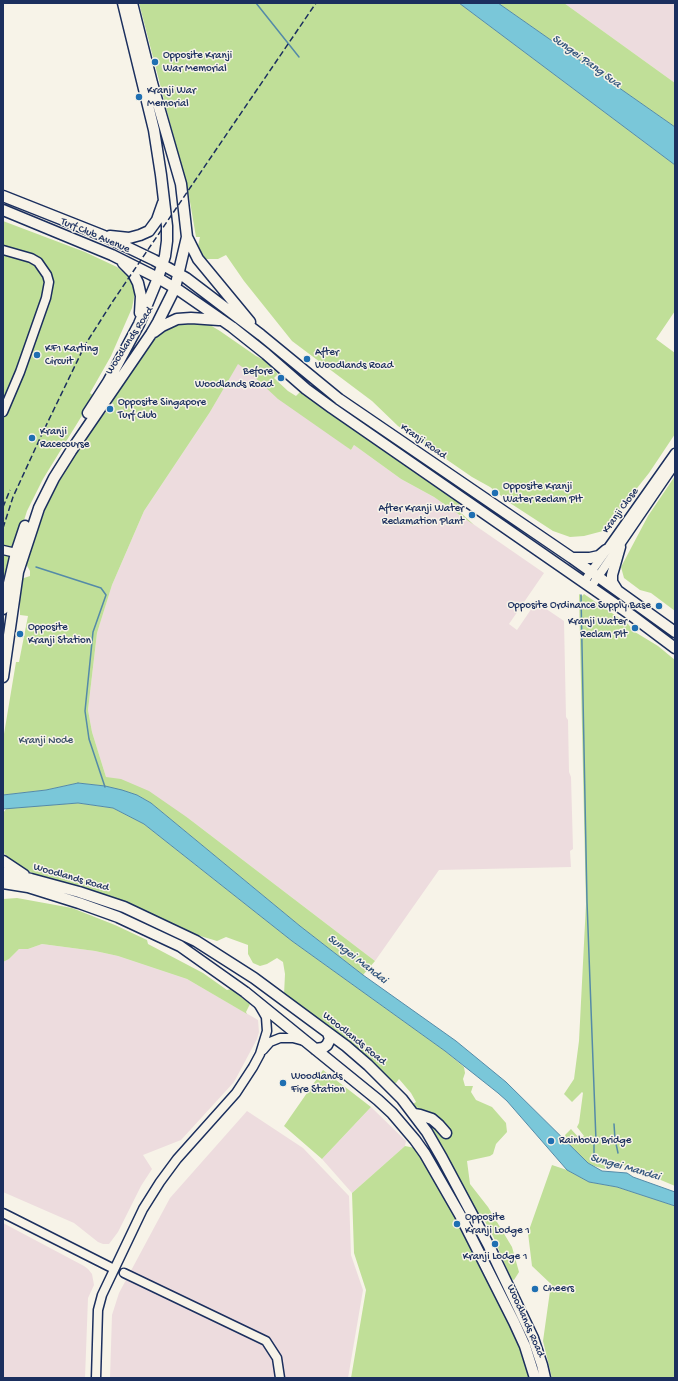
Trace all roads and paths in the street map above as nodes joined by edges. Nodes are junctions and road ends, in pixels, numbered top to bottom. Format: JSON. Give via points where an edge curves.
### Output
{"nodes":[{"id":1,"x":123,"y":3,"type":"edge"},
{"id":2,"x":132,"y":3,"type":"edge"},
{"id":3,"x":3,"y":196,"type":"edge"},
{"id":4,"x":164,"y":199,"type":"junction"},
{"id":5,"x":3,"y":210,"type":"edge"},
{"id":6,"x":104,"y":236,"type":"junction"},
{"id":7,"x":188,"y":237,"type":"junction"},
{"id":8,"x":3,"y":250,"type":"edge"},
{"id":9,"x":112,"y":255,"type":"junction"},
{"id":10,"x":162,"y":264,"type":"junction"},
{"id":11,"x":179,"y":275,"type":"junction"},
{"id":12,"x":158,"y":278,"type":"junction"},
{"id":13,"x":175,"y":288,"type":"junction"},
{"id":14,"x":221,"y":320,"type":"junction"},
{"id":15,"x":139,"y":324,"type":"junction"},
{"id":16,"x":151,"y":334,"type":"junction"},
{"id":17,"x":261,"y":335,"type":"junction"},
{"id":18,"x":3,"y":412,"type":"edge"},
{"id":19,"x":675,"y":452,"type":"edge"},
{"id":20,"x":675,"y":464,"type":"edge"},
{"id":21,"x":620,"y":547,"type":"junction"},
{"id":22,"x":3,"y":550,"type":"edge"},
{"id":23,"x":606,"y":550,"type":"junction"},
{"id":24,"x":16,"y":553,"type":"junction"},
{"id":25,"x":572,"y":558,"type":"junction"},
{"id":26,"x":595,"y":575,"type":"junction"},
{"id":27,"x":588,"y":585,"type":"junction"},
{"id":28,"x":617,"y":590,"type":"junction"},
{"id":29,"x":3,"y":609,"type":"edge"},
{"id":30,"x":675,"y":632,"type":"edge"},
{"id":31,"x":675,"y":648,"type":"edge"},
{"id":32,"x":3,"y":677,"type":"edge"},
{"id":33,"x":3,"y":861,"type":"edge"},
{"id":34,"x":3,"y":873,"type":"edge"},
{"id":35,"x":30,"y":883,"type":"junction"},
{"id":36,"x":3,"y":884,"type":"edge"},
{"id":37,"x":3,"y":891,"type":"edge"},
{"id":38,"x":258,"y":1002,"type":"junction"},
{"id":39,"x":328,"y":1033,"type":"junction"},
{"id":40,"x":306,"y":1042,"type":"junction"},
{"id":41,"x":315,"y":1049,"type":"junction"},
{"id":42,"x":260,"y":1054,"type":"junction"},
{"id":43,"x":414,"y":1114,"type":"junction"},
{"id":44,"x":446,"y":1134,"type":"dead end"},
{"id":45,"x":3,"y":1213,"type":"edge"},
{"id":46,"x":114,"y":1269,"type":"junction"},
{"id":47,"x":124,"y":1273,"type":"dead end"},
{"id":48,"x":96,"y":1378,"type":"edge"},
{"id":49,"x":280,"y":1378,"type":"edge"},
{"id":50,"x":535,"y":1378,"type":"edge"},
{"id":51,"x":545,"y":1378,"type":"edge"}],
"edges":[{"from":1,"to":4,"type":"main road","name":"Woodlands Road","via":[[154,130]]},
{"from":2,"to":7,"type":"main road","name":"Woodlands Road","via":[[181,184]]},
{"from":3,"to":6,"type":"main road","name":"Turf Club Avenue"},
{"from":4,"to":6,"type":"main road","via":[[157,220],[149,231],[129,238]]},
{"from":4,"to":10,"type":"main road","name":"Woodlands Road","via":[[167,233]]},
{"from":5,"to":9,"type":"main road","name":"Turf Club Avenue"},
{"from":6,"to":10,"type":"main road","name":"Turf Club Avenue"},
{"from":7,"to":11,"type":"main road","name":"Woodlands Road"},
{"from":7,"to":17,"type":"main road","via":[[198,259]]},
{"from":8,"to":18,"type":"street","via":[[38,262],[49,282],[46,298],[20,372]]},
{"from":9,"to":12,"type":"main road","name":"Turf Club Avenue"},
{"from":9,"to":15,"type":"main road","via":[[133,273],[138,283],[141,296]]},
{"from":10,"to":11,"type":"main road","name":"Kranji Road"},
{"from":10,"to":12,"type":"main road","name":"Woodlands Road"},
{"from":11,"to":13,"type":"main road","name":"Woodlands Road"},
{"from":11,"to":17,"type":"main road","name":"Kranji Road"},
{"from":12,"to":13,"type":"main road","name":"Turf Club Avenue"},
{"from":12,"to":15,"type":"main road","name":"Woodlands Road"},
{"from":13,"to":14,"type":"main road"},
{"from":13,"to":16,"type":"main road","name":"Woodlands Road"},
{"from":14,"to":16,"type":"main road","via":[[177,319]]},
{"from":14,"to":27,"type":"main road","via":[[332,408]]},
{"from":15,"to":24,"type":"main road","name":"Woodlands Road","via":[[108,382],[40,491],[32,506]]},
{"from":16,"to":32,"type":"main road","name":"Woodlands Road","via":[[71,451],[39,508],[18,572]]},
{"from":17,"to":25,"type":"main road","name":"Kranji Road","via":[[339,399]]},
{"from":19,"to":23,"type":"street","name":"Kranji Close"},
{"from":20,"to":21,"type":"street","name":"Kranji Close"},
{"from":21,"to":26,"type":"street","name":"Kranji Close"},
{"from":21,"to":28,"type":"main road","via":[[612,575],[612,582]]},
{"from":22,"to":24,"type":"street"},
{"from":23,"to":25,"type":"main road","via":[[599,556]]},
{"from":23,"to":26,"type":"street","name":"Kranji Close"},
{"from":24,"to":29,"type":"main road","name":"Woodlands Road"},
{"from":25,"to":26,"type":"main road","name":"Kranji Road"},
{"from":26,"to":27,"type":"street","name":"Kranji Close"},
{"from":26,"to":28,"type":"main road","name":"Kranji Road"},
{"from":27,"to":31,"type":"main road","via":[[655,631]]},
{"from":28,"to":30,"type":"main road","name":"Kranji Road"},
{"from":33,"to":35,"type":"main road"},
{"from":34,"to":35,"type":"main road","name":"Woodlands Road"},
{"from":35,"to":36,"type":"main road","name":"Woodlands Road"},
{"from":35,"to":37,"type":"main road"},
{"from":35,"to":38,"type":"main road","name":"Woodlands Road","via":[[118,917],[180,946]]},
{"from":35,"to":39,"type":"main road","name":"Woodlands Road","via":[[79,892],[124,907],[196,941],[254,978]]},
{"from":38,"to":40,"type":"main road","name":"Woodlands Road"},
{"from":38,"to":42,"type":"street","via":[[266,1016],[267,1024]]},
{"from":39,"to":41,"type":"main road","via":[[330,1039],[327,1045]]},
{"from":39,"to":43,"type":"main road","name":"Woodlands Road","via":[[368,1065]]},
{"from":40,"to":41,"type":"main road","name":"Woodlands Road"},
{"from":40,"to":42,"type":"street","via":[[280,1038],[270,1042]]},
{"from":41,"to":50,"type":"main road","name":"Woodlands Road","via":[[388,1109],[425,1154],[460,1215],[514,1322]]},
{"from":42,"to":46,"type":"street","via":[[236,1093],[177,1159],[160,1182],[143,1209]]},
{"from":43,"to":44,"type":"main road","via":[[432,1119]]},
{"from":43,"to":51,"type":"main road","name":"Woodlands Road","via":[[452,1176],[501,1270],[533,1338]]},
{"from":45,"to":46,"type":"street"},
{"from":46,"to":48,"type":"street","via":[[98,1310]]},
{"from":47,"to":49,"type":"street","via":[[266,1341],[277,1358]]}]}
